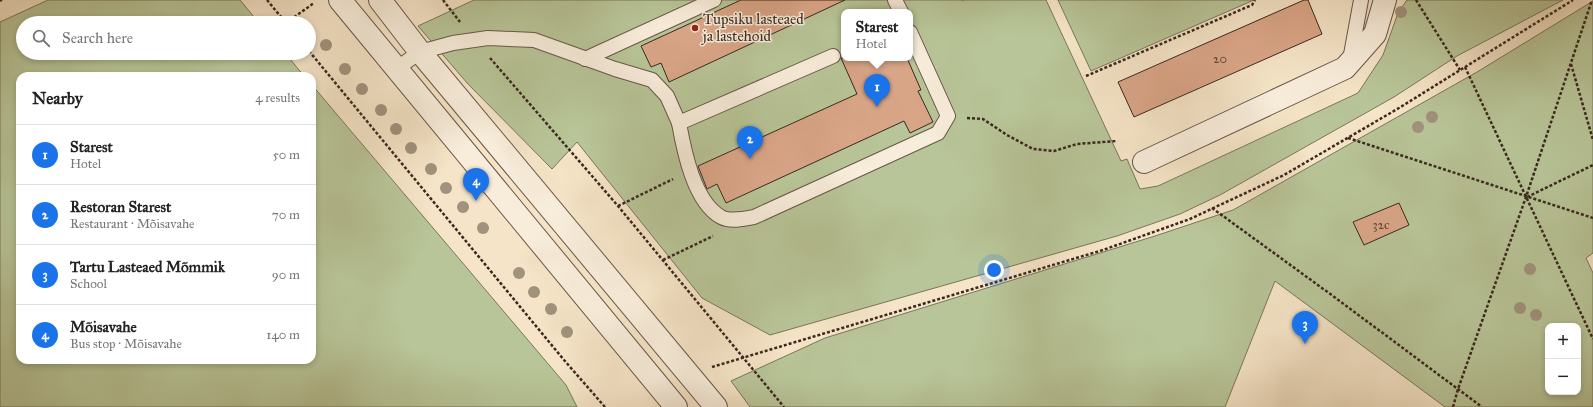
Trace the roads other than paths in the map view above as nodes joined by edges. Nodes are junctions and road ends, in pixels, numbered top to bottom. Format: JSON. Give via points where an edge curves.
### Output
{"nodes":[{"id":1,"x":340,"y":0,"type":"edge"},
{"id":2,"x":380,"y":0,"type":"edge"},
{"id":3,"x":714,"y":0,"type":"edge"},
{"id":4,"x":895,"y":0,"type":"edge"},
{"id":5,"x":1361,"y":0,"type":"edge"},
{"id":6,"x":1385,"y":0,"type":"edge"},
{"id":7,"x":900,"y":9,"type":"edge"},
{"id":8,"x":913,"y":39,"type":"edge"},
{"id":9,"x":420,"y":52,"type":"junction"},
{"id":10,"x":833,"y":56,"type":"dead end"},
{"id":11,"x":585,"y":58,"type":"junction"},
{"id":12,"x":1349,"y":64,"type":"junction"},
{"id":13,"x":396,"y":69,"type":"junction"},
{"id":14,"x":679,"y":123,"type":"junction"},
{"id":15,"x":1144,"y":162,"type":"dead end"},
{"id":16,"x":676,"y":407,"type":"edge"},
{"id":17,"x":716,"y":407,"type":"edge"}],
"edges":[{"from":1,"to":13,"type":"street"},
{"from":2,"to":9,"type":"street"},
{"from":3,"to":11,"type":"lane"},
{"from":4,"to":7,"type":"lane"},
{"from":5,"to":12,"type":"lane"},
{"from":6,"to":12,"type":"street","via":[[1375,34]]},
{"from":8,"to":14,"type":"lane","via":[[948,116],[938,134],[754,217],[740,220],[722,217],[710,208],[700,194],[691,171]]},
{"from":9,"to":11,"type":"lane","via":[[453,43],[488,38],[534,40]]},
{"from":9,"to":13,"type":"lane"},
{"from":9,"to":17,"type":"street"},
{"from":10,"to":14,"type":"lane"},
{"from":11,"to":14,"type":"lane","via":[[652,80],[667,96]]},
{"from":12,"to":15,"type":"street"},
{"from":13,"to":16,"type":"street"}]}
